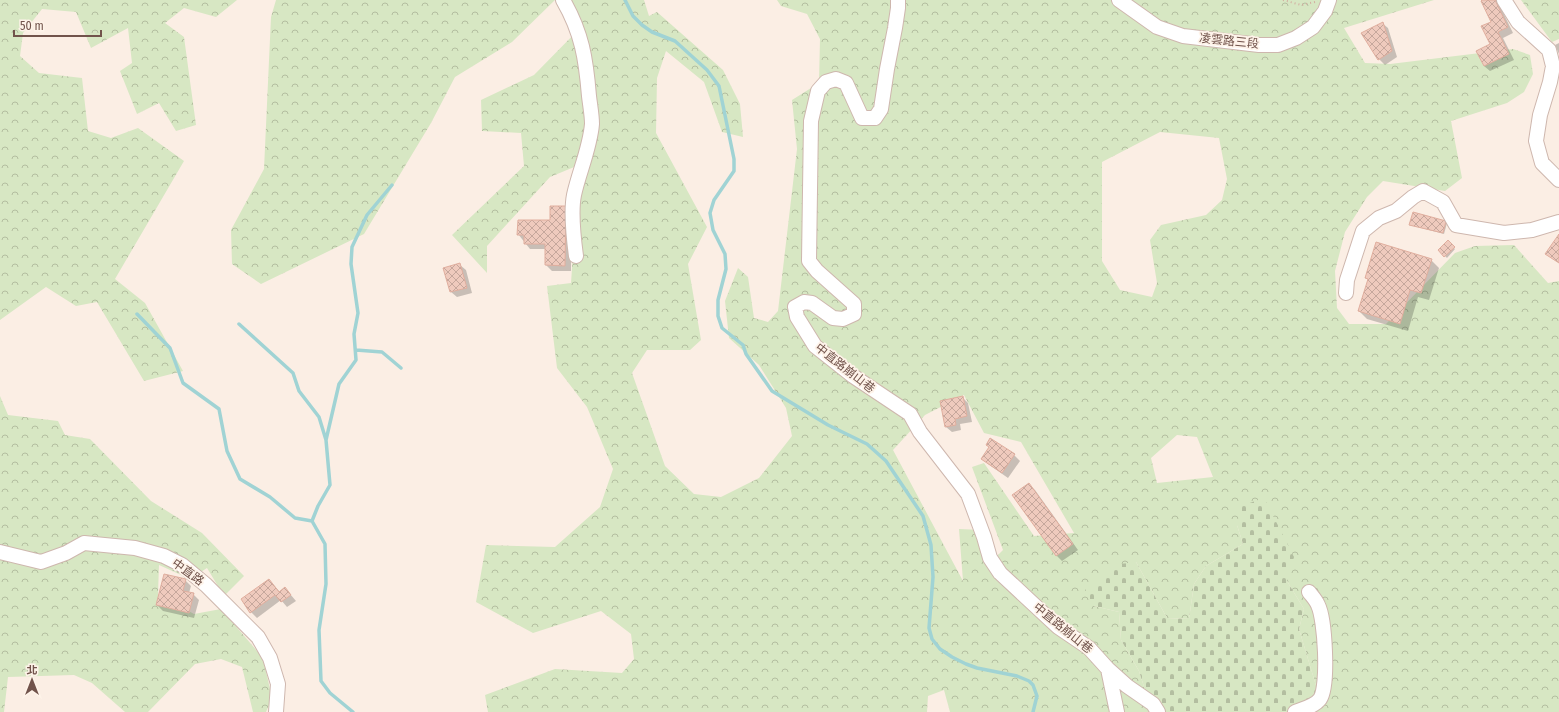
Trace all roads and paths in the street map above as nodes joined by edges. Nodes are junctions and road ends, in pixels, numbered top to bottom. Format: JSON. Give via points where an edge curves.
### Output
{"nodes":[{"id":1,"x":563,"y":0,"type":"edge"},
{"id":2,"x":898,"y":0,"type":"edge"},
{"id":3,"x":1119,"y":0,"type":"edge"},
{"id":4,"x":1283,"y":0,"type":"edge"},
{"id":5,"x":1504,"y":0,"type":"edge"},
{"id":6,"x":1322,"y":1,"type":"edge"},
{"id":7,"x":1559,"y":180,"type":"edge"},
{"id":8,"x":1559,"y":222,"type":"edge"},
{"id":9,"x":576,"y":256,"type":"dead end"},
{"id":10,"x":1346,"y":293,"type":"dead end"},
{"id":11,"x":0,"y":552,"type":"edge"},
{"id":12,"x":1309,"y":592,"type":"dead end"},
{"id":13,"x":1108,"y":669,"type":"junction"},
{"id":14,"x":276,"y":712,"type":"edge"},
{"id":15,"x":1117,"y":712,"type":"edge"},
{"id":16,"x":1158,"y":712,"type":"edge"},
{"id":17,"x":1295,"y":712,"type":"edge"}],
"edges":[{"from":1,"to":9,"type":"street","via":[[580,36],[586,62],[592,124],[574,196]]},
{"from":2,"to":13,"type":"street","name":"中直路崩山巷","via":[[881,109],[875,118],[862,118],[846,83],[836,79],[826,82],[818,91],[811,121],[809,261],[854,304],[854,314],[844,319],[833,318],[812,303],[804,302],[795,307],[797,317],[815,346],[853,376],[910,414],[920,432],[968,494],[990,558],[1000,573],[1058,627],[1089,648]]},
{"from":3,"to":6,"type":"street","name":"凌雲路三段","via":[[1157,27],[1183,36],[1259,45],[1278,45],[1296,38],[1313,27],[1325,11]]},
{"from":4,"to":6,"type":"path","via":[[1301,5]]},
{"from":5,"to":7,"type":"street","via":[[1518,22],[1549,50],[1553,66],[1536,141],[1542,163]]},
{"from":8,"to":10,"type":"street","via":[[1532,230],[1504,233],[1456,225],[1443,202],[1423,191],[1363,231],[1347,280]]},
{"from":11,"to":14,"type":"street","name":"中直路","via":[[41,562],[84,543],[135,548],[164,556],[182,565],[258,637],[270,658],[278,684]]},
{"from":12,"to":17,"type":"street","via":[[1320,612],[1326,662],[1325,680],[1319,701]]},
{"from":13,"to":15,"type":"street"},
{"from":13,"to":16,"type":"street","via":[[1153,704]]}]}
